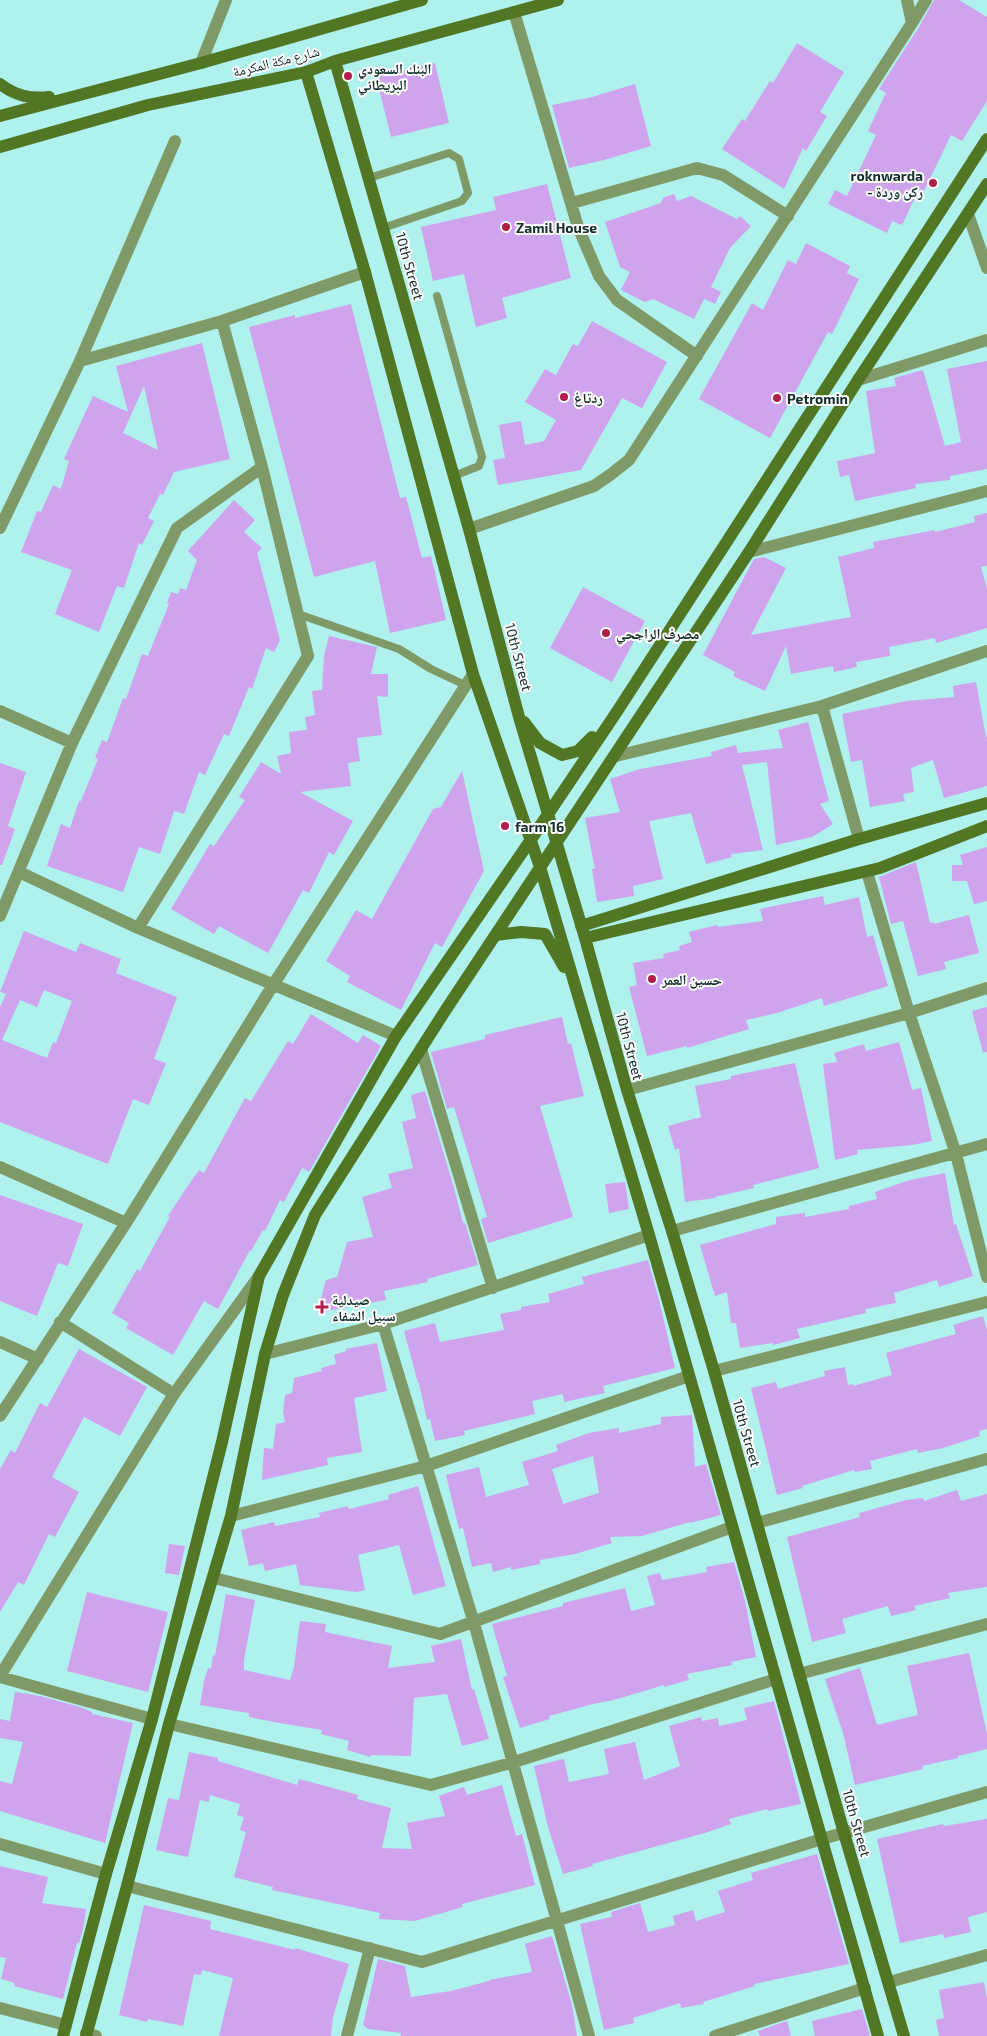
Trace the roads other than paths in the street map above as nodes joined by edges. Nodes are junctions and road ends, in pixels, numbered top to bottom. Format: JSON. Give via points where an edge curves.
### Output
{"nodes":[{"id":1,"x":226,"y":0,"type":"edge"},
{"id":2,"x":422,"y":0,"type":"edge"},
{"id":3,"x":558,"y":0,"type":"edge"},
{"id":4,"x":907,"y":0,"type":"edge"},
{"id":5,"x":926,"y":0,"type":"edge"},
{"id":6,"x":514,"y":12,"type":"junction"},
{"id":7,"x":912,"y":23,"type":"junction"},
{"id":8,"x":335,"y":61,"type":"junction"},
{"id":9,"x":202,"y":63,"type":"junction"},
{"id":10,"x":306,"y":72,"type":"junction"},
{"id":11,"x":0,"y":84,"type":"edge"},
{"id":12,"x":84,"y":93,"type":"junction"},
{"id":13,"x":0,"y":116,"type":"edge"},
{"id":14,"x":987,"y":139,"type":"edge"},
{"id":15,"x":175,"y":141,"type":"dead end"},
{"id":16,"x":0,"y":147,"type":"edge"},
{"id":17,"x":369,"y":178,"type":"junction"},
{"id":18,"x":987,"y":184,"type":"edge"},
{"id":19,"x":572,"y":203,"type":"junction"},
{"id":20,"x":968,"y":214,"type":"junction"},
{"id":21,"x":788,"y":216,"type":"junction"},
{"id":22,"x":383,"y":228,"type":"junction"},
{"id":23,"x":987,"y":268,"type":"edge"},
{"id":24,"x":365,"y":272,"type":"junction"},
{"id":25,"x":437,"y":296,"type":"dead end"},
{"id":26,"x":222,"y":321,"type":"junction"},
{"id":27,"x":987,"y":340,"type":"edge"},
{"id":28,"x":697,"y":356,"type":"junction"},
{"id":29,"x":80,"y":361,"type":"junction"},
{"id":30,"x":858,"y":380,"type":"junction"},
{"id":31,"x":262,"y":466,"type":"junction"},
{"id":32,"x":454,"y":476,"type":"junction"},
{"id":33,"x":987,"y":491,"type":"edge"},
{"id":34,"x":0,"y":528,"type":"edge"},
{"id":35,"x":469,"y":530,"type":"junction"},
{"id":36,"x":750,"y":552,"type":"junction"},
{"id":37,"x":298,"y":614,"type":"junction"},
{"id":38,"x":987,"y":651,"type":"edge"},
{"id":39,"x":473,"y":674,"type":"junction"},
{"id":40,"x":466,"y":685,"type":"junction"},
{"id":41,"x":822,"y":706,"type":"junction"},
{"id":42,"x":618,"y":710,"type":"junction"},
{"id":43,"x":0,"y":711,"type":"edge"},
{"id":44,"x":519,"y":717,"type":"junction"},
{"id":45,"x":72,"y":743,"type":"junction"},
{"id":46,"x":616,"y":756,"type":"junction"},
{"id":47,"x":987,"y":803,"type":"edge"},
{"id":48,"x":548,"y":813,"type":"junction"},
{"id":49,"x":987,"y":826,"type":"edge"},
{"id":50,"x":859,"y":839,"type":"junction"},
{"id":51,"x":530,"y":841,"type":"junction"},
{"id":52,"x":557,"y":844,"type":"junction"},
{"id":53,"x":540,"y":867,"type":"junction"},
{"id":54,"x":19,"y":872,"type":"junction"},
{"id":55,"x":866,"y":872,"type":"junction"},
{"id":56,"x":0,"y":916,"type":"edge"},
{"id":57,"x":138,"y":928,"type":"junction"},
{"id":58,"x":583,"y":932,"type":"junction"},
{"id":59,"x":496,"y":935,"type":"junction"},
{"id":60,"x":273,"y":985,"type":"junction"},
{"id":61,"x":575,"y":986,"type":"junction"},
{"id":62,"x":987,"y":988,"type":"edge"},
{"id":63,"x":908,"y":1013,"type":"junction"},
{"id":64,"x":396,"y":1036,"type":"junction"},
{"id":65,"x":421,"y":1049,"type":"junction"},
{"id":66,"x":627,"y":1090,"type":"junction"},
{"id":67,"x":987,"y":1144,"type":"edge"},
{"id":68,"x":956,"y":1154,"type":"junction"},
{"id":69,"x":0,"y":1167,"type":"edge"},
{"id":70,"x":126,"y":1223,"type":"junction"},
{"id":71,"x":672,"y":1231,"type":"junction"},
{"id":72,"x":649,"y":1235,"type":"junction"},
{"id":73,"x":260,"y":1276,"type":"junction"},
{"id":74,"x":987,"y":1277,"type":"edge"},
{"id":75,"x":493,"y":1288,"type":"junction"},
{"id":76,"x":987,"y":1302,"type":"edge"},
{"id":77,"x":60,"y":1322,"type":"junction"},
{"id":78,"x":383,"y":1324,"type":"junction"},
{"id":79,"x":0,"y":1342,"type":"edge"},
{"id":80,"x":265,"y":1354,"type":"junction"},
{"id":81,"x":38,"y":1359,"type":"junction"},
{"id":82,"x":714,"y":1371,"type":"junction"},
{"id":83,"x":689,"y":1376,"type":"junction"},
{"id":84,"x":174,"y":1394,"type":"junction"},
{"id":85,"x":0,"y":1416,"type":"edge"},
{"id":86,"x":987,"y":1459,"type":"edge"},
{"id":87,"x":426,"y":1466,"type":"junction"},
{"id":88,"x":231,"y":1516,"type":"junction"},
{"id":89,"x":757,"y":1523,"type":"junction"},
{"id":90,"x":732,"y":1527,"type":"junction"},
{"id":91,"x":214,"y":1578,"type":"junction"},
{"id":92,"x":474,"y":1623,"type":"junction"},
{"id":93,"x":987,"y":1624,"type":"edge"},
{"id":94,"x":799,"y":1674,"type":"junction"},
{"id":95,"x":0,"y":1677,"type":"edge"},
{"id":96,"x":776,"y":1679,"type":"junction"},
{"id":97,"x":152,"y":1719,"type":"junction"},
{"id":98,"x":169,"y":1724,"type":"junction"},
{"id":99,"x":514,"y":1762,"type":"junction"},
{"id":100,"x":987,"y":1792,"type":"edge"},
{"id":101,"x":844,"y":1833,"type":"junction"},
{"id":102,"x":822,"y":1839,"type":"junction"},
{"id":103,"x":0,"y":1844,"type":"edge"},
{"id":104,"x":106,"y":1874,"type":"junction"},
{"id":105,"x":127,"y":1886,"type":"junction"},
{"id":106,"x":557,"y":1922,"type":"junction"},
{"id":107,"x":370,"y":1948,"type":"junction"},
{"id":108,"x":987,"y":1955,"type":"edge"},
{"id":109,"x":889,"y":1982,"type":"junction"},
{"id":110,"x":864,"y":1988,"type":"junction"},
{"id":111,"x":0,"y":2008,"type":"edge"},
{"id":112,"x":64,"y":2030,"type":"edge"},
{"id":113,"x":89,"y":2035,"type":"edge"},
{"id":114,"x":347,"y":2036,"type":"edge"},
{"id":115,"x":589,"y":2036,"type":"edge"},
{"id":116,"x":716,"y":2036,"type":"edge"},
{"id":117,"x":878,"y":2036,"type":"edge"},
{"id":118,"x":904,"y":2036,"type":"edge"}],
"edges":[{"from":1,"to":9,"type":"street"},
{"from":2,"to":9,"type":"main road","name":"شارع مكة المكرمة"},
{"from":3,"to":6,"type":"main road","name":"شارع مكة المكرمة"},
{"from":4,"to":7,"type":"street"},
{"from":5,"to":7,"type":"street"},
{"from":6,"to":8,"type":"main road","name":"شارع مكة المكرمة"},
{"from":6,"to":19,"type":"street"},
{"from":7,"to":21,"type":"street"},
{"from":8,"to":10,"type":"main road","name":"شارع مكة المكرمة"},
{"from":8,"to":17,"type":"main road","name":"10th Street"},
{"from":9,"to":12,"type":"main road","name":"شارع مكة المكرمة"},
{"from":10,"to":16,"type":"main road","name":"شارع مكة المكرمة","via":[[148,105]]},
{"from":10,"to":24,"type":"main road"},
{"from":11,"to":12,"type":"main road","via":[[22,96],[34,98]]},
{"from":12,"to":13,"type":"main road","name":"شارع مكة المكرمة"},
{"from":14,"to":42,"type":"main road"},
{"from":15,"to":29,"type":"street"},
{"from":17,"to":22,"type":"main road","name":"10th Street"},
{"from":17,"to":22,"type":"lane","via":[[449,153],[459,159],[468,187],[462,201]]},
{"from":18,"to":20,"type":"main road"},
{"from":19,"to":21,"type":"street","via":[[697,168],[723,175]]},
{"from":19,"to":28,"type":"street","via":[[578,227],[599,276],[617,300]]},
{"from":20,"to":23,"type":"street"},
{"from":20,"to":30,"type":"main road"},
{"from":21,"to":28,"type":"street"},
{"from":22,"to":32,"type":"main road","name":"10th Street"},
{"from":24,"to":26,"type":"street"},
{"from":24,"to":39,"type":"main road"},
{"from":25,"to":32,"type":"lane","via":[[482,457],[479,466]]},
{"from":26,"to":29,"type":"street"},
{"from":26,"to":31,"type":"street"},
{"from":27,"to":30,"type":"street"},
{"from":28,"to":35,"type":"street","via":[[629,460],[610,475],[594,486]]},
{"from":29,"to":34,"type":"street"},
{"from":30,"to":36,"type":"main road"},
{"from":31,"to":37,"type":"street"},
{"from":31,"to":45,"type":"street","via":[[177,528]]},
{"from":32,"to":35,"type":"main road","name":"10th Street"},
{"from":33,"to":36,"type":"street"},
{"from":35,"to":44,"type":"main road","name":"10th Street"},
{"from":36,"to":46,"type":"main road"},
{"from":37,"to":40,"type":"lane","via":[[398,649]]},
{"from":37,"to":57,"type":"street","via":[[308,656]]},
{"from":38,"to":41,"type":"street"},
{"from":39,"to":40,"type":"street"},
{"from":39,"to":51,"type":"main road"},
{"from":40,"to":60,"type":"street"},
{"from":41,"to":46,"type":"street"},
{"from":41,"to":50,"type":"street"},
{"from":42,"to":44,"type":"main road","via":[[578,751],[562,755],[540,743]]},
{"from":42,"to":48,"type":"main road"},
{"from":43,"to":45,"type":"street"},
{"from":44,"to":48,"type":"main road","name":"10th Street"},
{"from":45,"to":54,"type":"street"},
{"from":46,"to":52,"type":"main road"},
{"from":47,"to":50,"type":"main road"},
{"from":48,"to":51,"type":"main road"},
{"from":48,"to":52,"type":"main road","name":"10th Street"},
{"from":49,"to":55,"type":"main road"},
{"from":50,"to":58,"type":"main road"},
{"from":51,"to":53,"type":"main road"},
{"from":51,"to":64,"type":"main road"},
{"from":52,"to":53,"type":"main road"},
{"from":52,"to":58,"type":"main road","name":"10th Street"},
{"from":53,"to":59,"type":"main road"},
{"from":53,"to":61,"type":"main road"},
{"from":54,"to":56,"type":"street"},
{"from":54,"to":57,"type":"street"},
{"from":55,"to":58,"type":"main road"},
{"from":55,"to":63,"type":"street"},
{"from":57,"to":60,"type":"street"},
{"from":58,"to":66,"type":"main road","name":"10th Street"},
{"from":59,"to":61,"type":"main road","via":[[545,934]]},
{"from":59,"to":65,"type":"main road"},
{"from":60,"to":64,"type":"street"},
{"from":60,"to":70,"type":"street"},
{"from":61,"to":72,"type":"main road"},
{"from":62,"to":63,"type":"street"},
{"from":63,"to":66,"type":"street"},
{"from":63,"to":68,"type":"street"},
{"from":64,"to":73,"type":"main road"},
{"from":65,"to":75,"type":"street"},
{"from":65,"to":80,"type":"main road","via":[[315,1215],[283,1296]]},
{"from":66,"to":71,"type":"main road","name":"10th Street"},
{"from":67,"to":68,"type":"street"},
{"from":68,"to":71,"type":"street"},
{"from":68,"to":74,"type":"street"},
{"from":69,"to":70,"type":"street"},
{"from":70,"to":77,"type":"street"},
{"from":71,"to":82,"type":"main road","name":"10th Street"},
{"from":72,"to":75,"type":"street"},
{"from":72,"to":83,"type":"main road"},
{"from":73,"to":84,"type":"street"},
{"from":73,"to":97,"type":"main road"},
{"from":75,"to":78,"type":"street"},
{"from":76,"to":82,"type":"street"},
{"from":77,"to":81,"type":"street"},
{"from":77,"to":84,"type":"street"},
{"from":78,"to":80,"type":"street"},
{"from":78,"to":87,"type":"street"},
{"from":79,"to":81,"type":"street"},
{"from":80,"to":88,"type":"main road"},
{"from":81,"to":85,"type":"street"},
{"from":82,"to":89,"type":"main road","name":"10th Street"},
{"from":83,"to":87,"type":"street"},
{"from":83,"to":90,"type":"main road"},
{"from":84,"to":95,"type":"street"},
{"from":86,"to":89,"type":"street"},
{"from":87,"to":88,"type":"street"},
{"from":87,"to":92,"type":"street"},
{"from":88,"to":91,"type":"main road"},
{"from":89,"to":94,"type":"main road","name":"10th Street"},
{"from":90,"to":92,"type":"street"},
{"from":90,"to":96,"type":"main road"},
{"from":91,"to":92,"type":"street","via":[[440,1634]]},
{"from":91,"to":98,"type":"main road"},
{"from":92,"to":99,"type":"street"},
{"from":93,"to":94,"type":"street"},
{"from":94,"to":101,"type":"main road","name":"10th Street"},
{"from":95,"to":97,"type":"street"},
{"from":96,"to":99,"type":"street"},
{"from":96,"to":102,"type":"main road"},
{"from":97,"to":104,"type":"main road"},
{"from":98,"to":99,"type":"street","via":[[431,1785]]},
{"from":98,"to":105,"type":"main road"},
{"from":99,"to":106,"type":"street"},
{"from":100,"to":101,"type":"street"},
{"from":101,"to":102,"type":"street"},
{"from":101,"to":109,"type":"main road","name":"10th Street"},
{"from":102,"to":106,"type":"street"},
{"from":102,"to":110,"type":"main road"},
{"from":103,"to":104,"type":"street"},
{"from":104,"to":112,"type":"main road"},
{"from":105,"to":107,"type":"street"},
{"from":105,"to":113,"type":"main road"},
{"from":106,"to":107,"type":"street","via":[[422,1962]]},
{"from":106,"to":115,"type":"street"},
{"from":107,"to":114,"type":"street"},
{"from":108,"to":109,"type":"street"},
{"from":109,"to":118,"type":"main road","name":"10th Street"},
{"from":110,"to":116,"type":"street"},
{"from":110,"to":117,"type":"main road"},
{"from":111,"to":112,"type":"street"}]}
